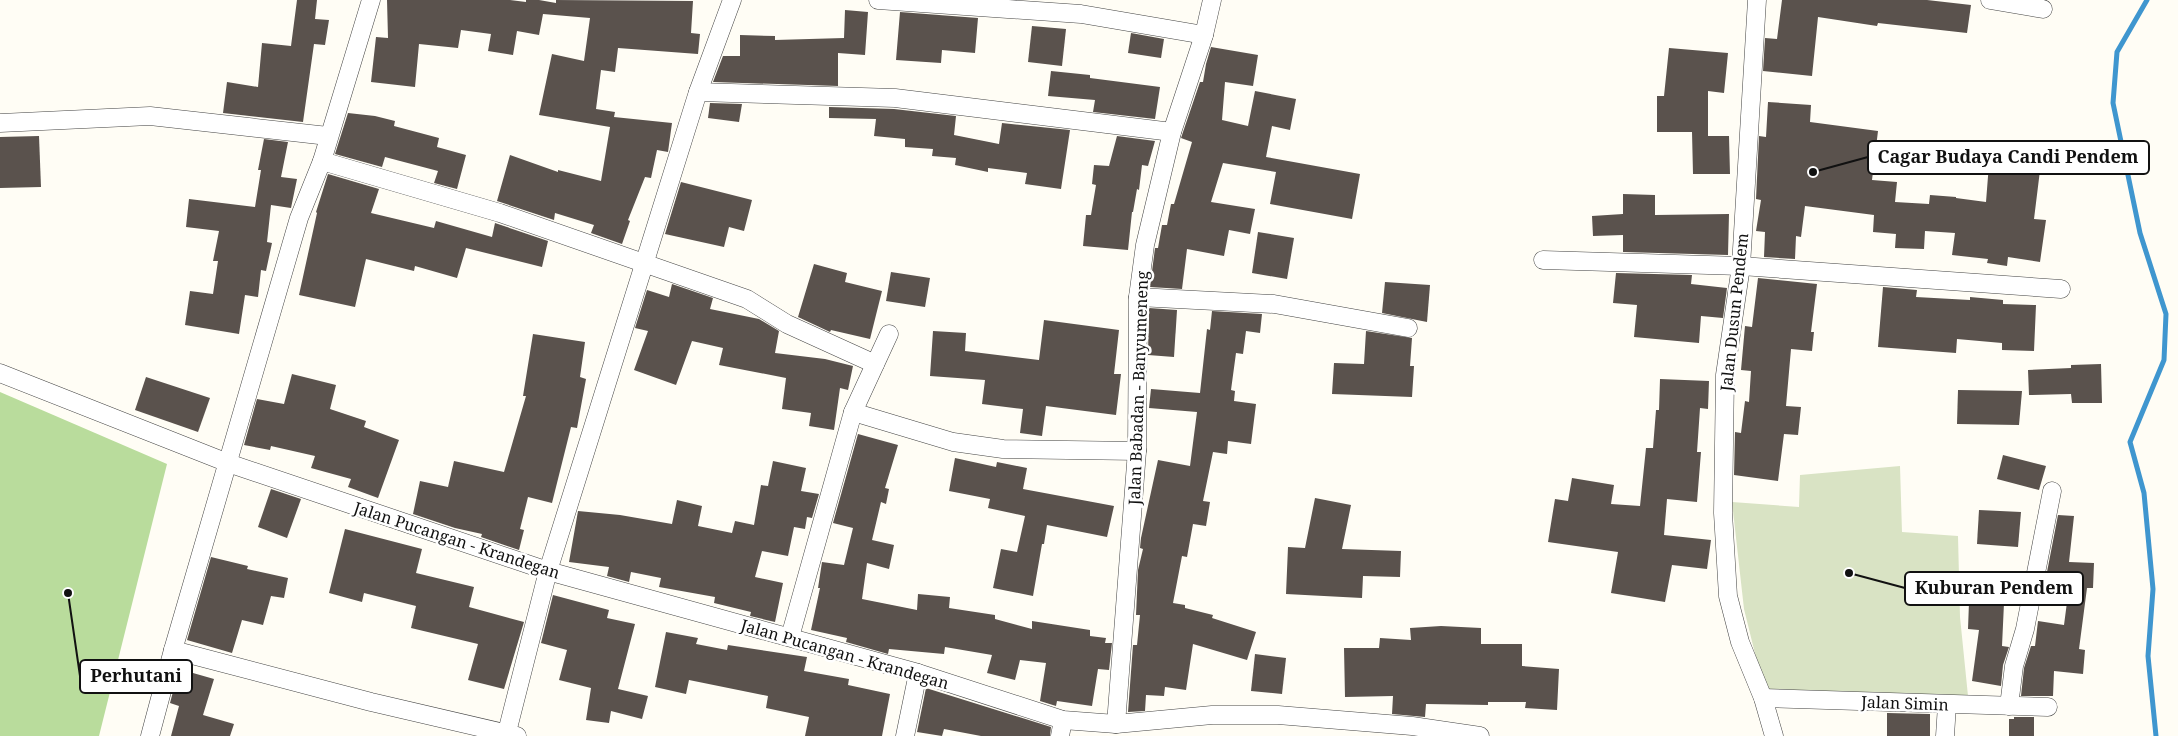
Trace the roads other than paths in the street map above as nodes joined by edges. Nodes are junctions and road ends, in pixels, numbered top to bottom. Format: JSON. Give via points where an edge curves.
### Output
{"nodes":[{"id":1,"x":371,"y":0,"type":"edge"},
{"id":2,"x":732,"y":0,"type":"edge"},
{"id":3,"x":878,"y":0,"type":"edge"},
{"id":4,"x":1212,"y":0,"type":"edge"},
{"id":5,"x":1757,"y":0,"type":"edge"},
{"id":6,"x":1990,"y":0,"type":"edge"},
{"id":7,"x":2043,"y":9,"type":"dead end"},
{"id":8,"x":1204,"y":35,"type":"junction"},
{"id":9,"x":698,"y":92,"type":"junction"},
{"id":10,"x":0,"y":123,"type":"edge"},
{"id":11,"x":1172,"y":132,"type":"junction"},
{"id":12,"x":328,"y":136,"type":"junction"},
{"id":13,"x":322,"y":161,"type":"junction"},
{"id":14,"x":1543,"y":260,"type":"dead end"},
{"id":15,"x":643,"y":263,"type":"junction"},
{"id":16,"x":1741,"y":266,"type":"junction"},
{"id":17,"x":2061,"y":289,"type":"dead end"},
{"id":18,"x":1138,"y":297,"type":"junction"},
{"id":19,"x":1408,"y":328,"type":"dead end"},
{"id":20,"x":889,"y":334,"type":"dead end"},
{"id":21,"x":874,"y":364,"type":"junction"},
{"id":22,"x":0,"y":373,"type":"edge"},
{"id":23,"x":853,"y":412,"type":"junction"},
{"id":24,"x":1137,"y":451,"type":"junction"},
{"id":25,"x":228,"y":463,"type":"junction"},
{"id":26,"x":2052,"y":491,"type":"dead end"},
{"id":27,"x":548,"y":571,"type":"junction"},
{"id":28,"x":790,"y":637,"type":"junction"},
{"id":29,"x":173,"y":650,"type":"junction"},
{"id":30,"x":918,"y":673,"type":"junction"},
{"id":31,"x":1762,"y":698,"type":"junction"},
{"id":32,"x":1947,"y":705,"type":"junction"},
{"id":33,"x":2009,"y":706,"type":"junction"},
{"id":34,"x":2048,"y":707,"type":"dead end"},
{"id":35,"x":1116,"y":724,"type":"junction"},
{"id":36,"x":1062,"y":728,"type":"edge"},
{"id":37,"x":1332,"y":728,"type":"edge"},
{"id":38,"x":510,"y":735,"type":"edge"},
{"id":39,"x":150,"y":736,"type":"edge"},
{"id":40,"x":905,"y":736,"type":"edge"},
{"id":41,"x":1480,"y":736,"type":"edge"},
{"id":42,"x":1774,"y":736,"type":"edge"},
{"id":43,"x":1945,"y":736,"type":"edge"}],
"edges":[{"from":1,"to":12,"type":"street"},
{"from":2,"to":9,"type":"street"},
{"from":3,"to":8,"type":"street","via":[[1081,14]]},
{"from":4,"to":8,"type":"street","name":"Jalan Babadan - Banyumeneng"},
{"from":5,"to":16,"type":"street","name":"Jalan Dusun Pendem"},
{"from":6,"to":7,"type":"street"},
{"from":8,"to":11,"type":"street","name":"Jalan Babadan - Banyumeneng"},
{"from":9,"to":11,"type":"street","via":[[895,98]]},
{"from":9,"to":15,"type":"street"},
{"from":10,"to":12,"type":"street","via":[[150,116]]},
{"from":11,"to":18,"type":"street","name":"Jalan Babadan - Banyumeneng","via":[[1146,244]]},
{"from":12,"to":13,"type":"street"},
{"from":13,"to":15,"type":"street","via":[[500,213]]},
{"from":13,"to":25,"type":"street","via":[[300,218]]},
{"from":14,"to":16,"type":"street"},
{"from":15,"to":21,"type":"street","via":[[747,299],[788,324]]},
{"from":15,"to":27,"type":"street"},
{"from":16,"to":17,"type":"street"},
{"from":16,"to":31,"type":"street","name":"Jalan Dusun Pendem","via":[[1725,375],[1724,513],[1728,596],[1740,642]]},
{"from":18,"to":19,"type":"street","via":[[1274,304]]},
{"from":18,"to":24,"type":"street","name":"Jalan Babadan - Banyumeneng"},
{"from":20,"to":21,"type":"street"},
{"from":21,"to":23,"type":"street"},
{"from":22,"to":25,"type":"street","name":"Jalan Pucangan - Krandegan"},
{"from":23,"to":24,"type":"street","via":[[953,442],[1003,449]]},
{"from":23,"to":28,"type":"street"},
{"from":24,"to":35,"type":"street","name":"Jalan Babadan - Banyumeneng"},
{"from":25,"to":27,"type":"street","name":"Jalan Pucangan - Krandegan"},
{"from":25,"to":29,"type":"street"},
{"from":26,"to":33,"type":"street","via":[[2025,629],[2014,666]]},
{"from":27,"to":28,"type":"street","name":"Jalan Pucangan - Krandegan"},
{"from":27,"to":38,"type":"street"},
{"from":28,"to":30,"type":"street","name":"Jalan Pucangan - Krandegan"},
{"from":29,"to":38,"type":"street"},
{"from":29,"to":39,"type":"street"},
{"from":30,"to":36,"type":"street","name":"Jalan Pucangan - Krandegan"},
{"from":30,"to":40,"type":"street"},
{"from":31,"to":32,"type":"street","name":"Jalan Simin"},
{"from":31,"to":42,"type":"street","name":"Jalan Dusun Pendem"},
{"from":32,"to":33,"type":"street","name":"Jalan Simin"},
{"from":32,"to":43,"type":"street"},
{"from":33,"to":34,"type":"street","name":"Jalan Simin"},
{"from":35,"to":36,"type":"street","name":"Jalan Pucangan - Krandegan"},
{"from":35,"to":37,"type":"street","name":"Jalan Pucangan - Krandegan","via":[[1212,715],[1278,715]]},
{"from":37,"to":41,"type":"street","name":"Jalan Pucangan - Krandegan","via":[[1412,726]]}]}
